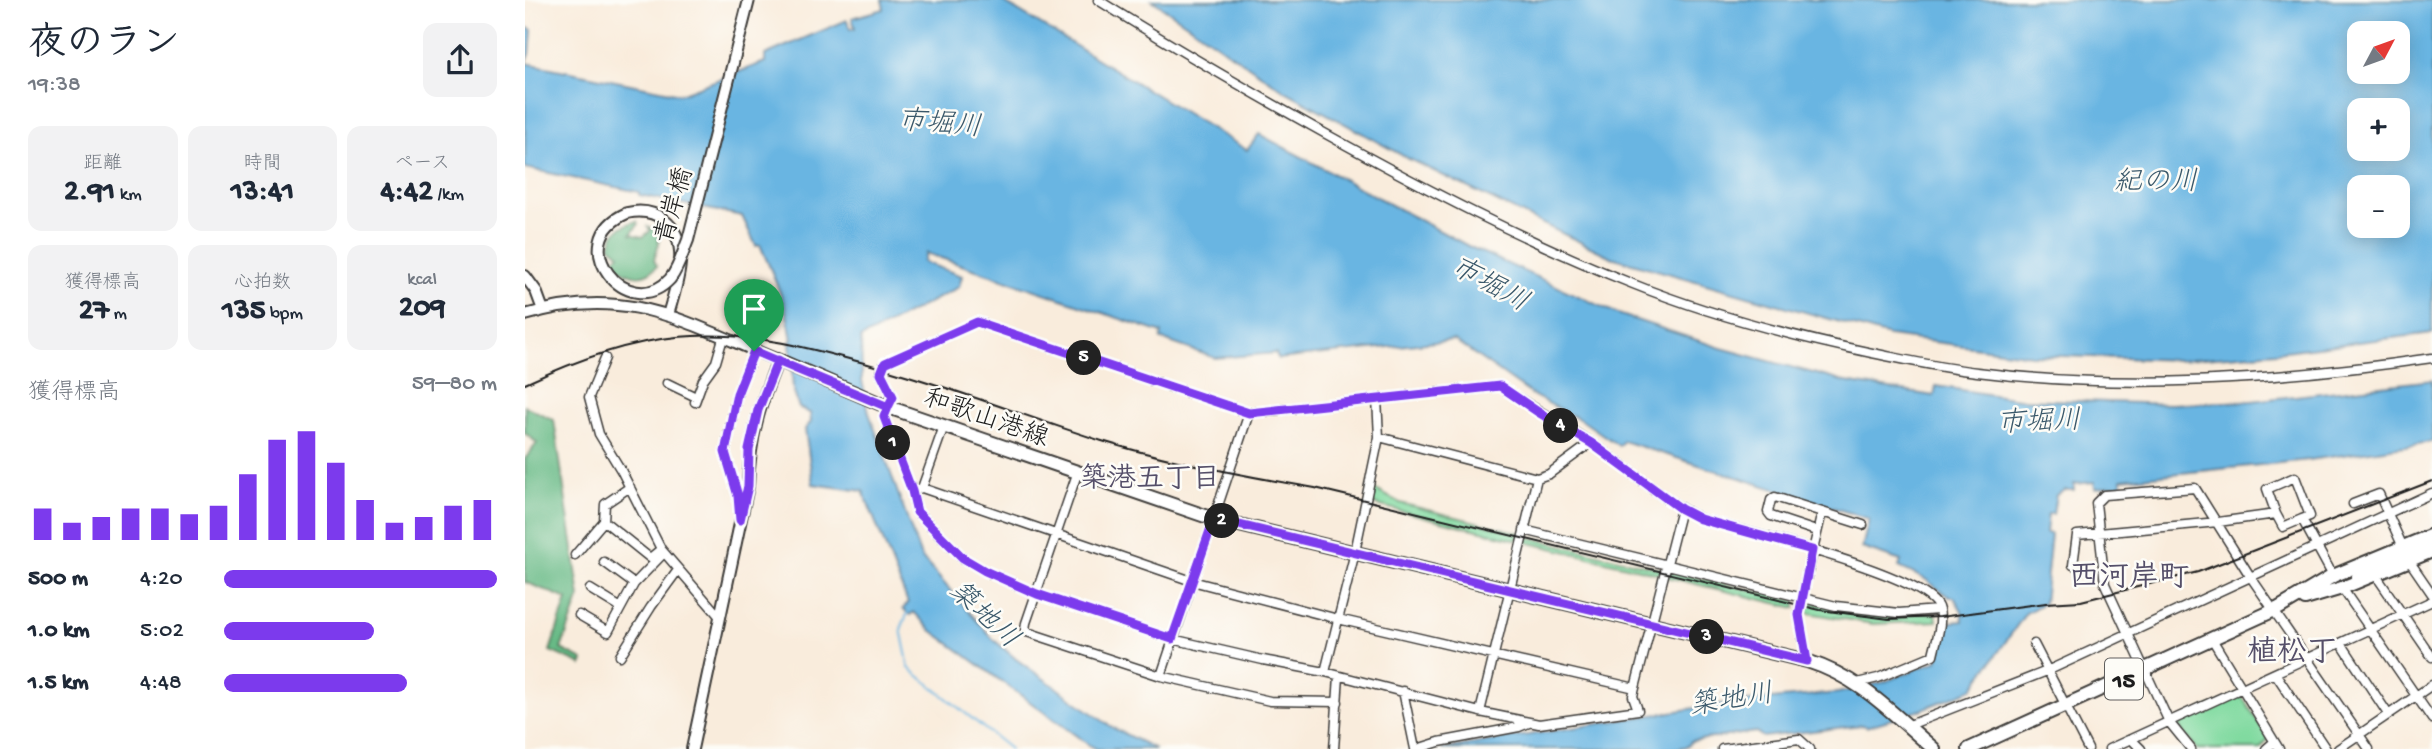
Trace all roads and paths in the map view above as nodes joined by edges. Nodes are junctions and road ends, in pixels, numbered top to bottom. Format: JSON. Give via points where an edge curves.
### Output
{"nodes":[{"id":1,"x":749,"y":0,"type":"edge"},
{"id":2,"x":1098,"y":0,"type":"edge"},
{"id":3,"x":525,"y":276,"type":"edge"},
{"id":4,"x":543,"y":310,"type":"junction"},
{"id":5,"x":525,"y":315,"type":"edge"},
{"id":6,"x":668,"y":315,"type":"junction"},
{"id":7,"x":723,"y":338,"type":"junction"},
{"id":8,"x":754,"y":351,"type":"junction"},
{"id":9,"x":605,"y":358,"type":"dead end"},
{"id":10,"x":2432,"y":358,"type":"edge"},
{"id":11,"x":783,"y":363,"type":"junction"},
{"id":12,"x":667,"y":383,"type":"dead end"},
{"id":13,"x":1377,"y":399,"type":"junction"},
{"id":14,"x":888,"y":407,"type":"junction"},
{"id":15,"x":1249,"y":413,"type":"junction"},
{"id":16,"x":944,"y":426,"type":"junction"},
{"id":17,"x":1379,"y":437,"type":"junction"},
{"id":18,"x":1591,"y":443,"type":"junction"},
{"id":19,"x":1078,"y":471,"type":"junction"},
{"id":20,"x":1537,"y":478,"type":"junction"},
{"id":21,"x":630,"y":487,"type":"junction"},
{"id":22,"x":922,"y":488,"type":"junction"},
{"id":23,"x":912,"y":491,"type":"junction"},
{"id":24,"x":2432,"y":493,"type":"edge"},
{"id":25,"x":2353,"y":504,"type":"dead end"},
{"id":26,"x":1681,"y":509,"type":"junction"},
{"id":27,"x":1822,"y":512,"type":"junction"},
{"id":28,"x":2387,"y":513,"type":"junction"},
{"id":29,"x":2276,"y":514,"type":"junction"},
{"id":30,"x":1214,"y":519,"type":"junction"},
{"id":31,"x":2302,"y":519,"type":"junction"},
{"id":32,"x":740,"y":520,"type":"junction"},
{"id":33,"x":604,"y":521,"type":"junction"},
{"id":34,"x":2218,"y":522,"type":"junction"},
{"id":35,"x":1863,"y":525,"type":"dead end"},
{"id":36,"x":1524,"y":530,"type":"junction"},
{"id":37,"x":1817,"y":531,"type":"junction"},
{"id":38,"x":2099,"y":534,"type":"junction"},
{"id":39,"x":2432,"y":534,"type":"edge"},
{"id":40,"x":1056,"y":535,"type":"junction"},
{"id":41,"x":2432,"y":542,"type":"edge"},
{"id":42,"x":2402,"y":545,"type":"junction"},
{"id":43,"x":2316,"y":547,"type":"junction"},
{"id":44,"x":1812,"y":550,"type":"junction"},
{"id":45,"x":663,"y":551,"type":"junction"},
{"id":46,"x":2432,"y":551,"type":"edge"},
{"id":47,"x":1355,"y":552,"type":"junction"},
{"id":48,"x":575,"y":555,"type":"dead end"},
{"id":49,"x":2408,"y":559,"type":"junction"},
{"id":50,"x":604,"y":562,"type":"dead end"},
{"id":51,"x":1665,"y":564,"type":"junction"},
{"id":52,"x":2073,"y":565,"type":"dead end"},
{"id":53,"x":678,"y":570,"type":"junction"},
{"id":54,"x":2375,"y":574,"type":"junction"},
{"id":55,"x":2250,"y":576,"type":"junction"},
{"id":56,"x":2333,"y":576,"type":"junction"},
{"id":57,"x":1192,"y":581,"type":"junction"},
{"id":58,"x":635,"y":584,"type":"junction"},
{"id":59,"x":2342,"y":588,"type":"junction"},
{"id":60,"x":590,"y":589,"type":"dead end"},
{"id":61,"x":1510,"y":589,"type":"junction"},
{"id":62,"x":1037,"y":594,"type":"junction"},
{"id":63,"x":2432,"y":594,"type":"edge"},
{"id":64,"x":2308,"y":595,"type":"junction"},
{"id":65,"x":1802,"y":598,"type":"junction"},
{"id":66,"x":2432,"y":601,"type":"edge"},
{"id":67,"x":621,"y":608,"type":"junction"},
{"id":68,"x":2276,"y":609,"type":"junction"},
{"id":69,"x":1938,"y":610,"type":"junction"},
{"id":70,"x":2402,"y":614,"type":"junction"},
{"id":71,"x":579,"y":615,"type":"dead end"},
{"id":72,"x":719,"y":616,"type":"junction"},
{"id":73,"x":1338,"y":619,"type":"junction"},
{"id":74,"x":1652,"y":624,"type":"junction"},
{"id":75,"x":2370,"y":630,"type":"junction"},
{"id":76,"x":2128,"y":634,"type":"junction"},
{"id":77,"x":1172,"y":639,"type":"junction"},
{"id":78,"x":2212,"y":639,"type":"junction"},
{"id":79,"x":2340,"y":643,"type":"junction"},
{"id":80,"x":2035,"y":645,"type":"dead end"},
{"id":81,"x":1495,"y":654,"type":"junction"},
{"id":82,"x":620,"y":656,"type":"dead end"},
{"id":83,"x":2432,"y":657,"type":"edge"},
{"id":84,"x":2307,"y":659,"type":"junction"},
{"id":85,"x":1807,"y":661,"type":"junction"},
{"id":86,"x":2144,"y":670,"type":"junction"},
{"id":87,"x":2047,"y":671,"type":"junction"},
{"id":88,"x":1325,"y":672,"type":"junction"},
{"id":89,"x":2275,"y":673,"type":"junction"},
{"id":90,"x":1161,"y":676,"type":"junction"},
{"id":91,"x":1339,"y":676,"type":"junction"},
{"id":92,"x":1858,"y":684,"type":"junction"},
{"id":93,"x":2432,"y":685,"type":"edge"},
{"id":94,"x":1635,"y":688,"type":"junction"},
{"id":95,"x":2241,"y":688,"type":"junction"},
{"id":96,"x":1403,"y":691,"type":"junction"},
{"id":97,"x":2416,"y":695,"type":"junction"},
{"id":98,"x":1338,"y":702,"type":"junction"},
{"id":99,"x":2065,"y":705,"type":"junction"},
{"id":100,"x":1480,"y":712,"type":"junction"},
{"id":101,"x":2388,"y":714,"type":"junction"},
{"id":102,"x":2432,"y":719,"type":"edge"},
{"id":103,"x":1903,"y":722,"type":"junction"},
{"id":104,"x":2169,"y":722,"type":"junction"},
{"id":105,"x":1529,"y":723,"type":"junction"},
{"id":106,"x":2360,"y":734,"type":"junction"},
{"id":107,"x":2131,"y":739,"type":"junction"},
{"id":108,"x":2277,"y":745,"type":"edge"},
{"id":109,"x":692,"y":749,"type":"edge"},
{"id":110,"x":1334,"y":749,"type":"edge"},
{"id":111,"x":1416,"y":749,"type":"edge"},
{"id":112,"x":1722,"y":749,"type":"edge"},
{"id":113,"x":1810,"y":749,"type":"edge"},
{"id":114,"x":1934,"y":749,"type":"edge"},
{"id":115,"x":1969,"y":749,"type":"edge"},
{"id":116,"x":2088,"y":749,"type":"edge"},
{"id":117,"x":2109,"y":749,"type":"edge"},
{"id":118,"x":2141,"y":749,"type":"edge"},
{"id":119,"x":2191,"y":749,"type":"edge"},
{"id":120,"x":2266,"y":749,"type":"edge"},
{"id":121,"x":2326,"y":749,"type":"edge"},
{"id":122,"x":2338,"y":749,"type":"edge"},
{"id":123,"x":2369,"y":749,"type":"edge"}],
"edges":[{"from":1,"to":6,"type":"street","name":"青岸橋","bridge":true,"via":[[688,240],[674,273],[651,290],[629,290],[607,273],[599,246],[605,230],[627,213],[640,211],[667,222],[677,237],[680,254],[679,273]]},
{"from":2,"to":10,"type":"street","via":[[1408,180],[1633,285],[1741,321],[1913,361],[1977,372],[2094,382],[2262,378]]},
{"from":3,"to":4,"type":"street"},
{"from":4,"to":5,"type":"street"},
{"from":4,"to":6,"type":"street","via":[[603,303]]},
{"from":6,"to":7,"type":"street"},
{"from":7,"to":8,"type":"street"},
{"from":7,"to":12,"type":"street","via":[[716,362],[695,399]]},
{"from":8,"to":11,"type":"street"},
{"from":8,"to":32,"type":"street","via":[[737,394],[725,452]]},
{"from":9,"to":21,"type":"street","via":[[589,400],[599,434]]},
{"from":11,"to":14,"type":"main road","name":"和歌山港線"},
{"from":11,"to":32,"type":"street","via":[[758,410]]},
{"from":13,"to":15,"type":"street"},
{"from":13,"to":17,"type":"street"},
{"from":13,"to":18,"type":"street","via":[[1500,386]]},
{"from":14,"to":15,"type":"street","via":[[893,397],[881,373],[885,363],[977,322]]},
{"from":14,"to":16,"type":"main road","name":"和歌山港線"},
{"from":14,"to":23,"type":"street","via":[[884,417]]},
{"from":15,"to":30,"type":"street"},
{"from":16,"to":19,"type":"main road","name":"和歌山港線"},
{"from":16,"to":22,"type":"street"},
{"from":17,"to":20,"type":"street"},
{"from":17,"to":47,"type":"street"},
{"from":18,"to":20,"type":"street"},
{"from":18,"to":26,"type":"street"},
{"from":19,"to":30,"type":"main road","name":"和歌山港線"},
{"from":19,"to":40,"type":"street"},
{"from":20,"to":36,"type":"street"},
{"from":21,"to":33,"type":"street","via":[[605,504]]},
{"from":21,"to":45,"type":"street"},
{"from":22,"to":23,"type":"street"},
{"from":22,"to":40,"type":"street"},
{"from":23,"to":62,"type":"street","via":[[917,512],[963,558]]},
{"from":24,"to":28,"type":"street"},
{"from":25,"to":28,"type":"street","via":[[2379,494]]},
{"from":26,"to":44,"type":"street","via":[[1700,519]]},
{"from":26,"to":51,"type":"street"},
{"from":27,"to":35,"type":"street"},
{"from":27,"to":37,"type":"street"},
{"from":27,"to":37,"type":"street","via":[[1776,497],[1768,509],[1771,516]]},
{"from":28,"to":42,"type":"street"},
{"from":28,"to":43,"type":"street"},
{"from":29,"to":31,"type":"street","via":[[2283,527]]},
{"from":29,"to":31,"type":"street","via":[[2267,489],[2295,477],[2310,516]]},
{"from":29,"to":34,"type":"street"},
{"from":30,"to":47,"type":"main road","name":"和歌山港線"},
{"from":30,"to":57,"type":"street"},
{"from":31,"to":43,"type":"street"},
{"from":32,"to":72,"type":"street"},
{"from":33,"to":45,"type":"street","via":[[650,558]]},
{"from":33,"to":48,"type":"street"},
{"from":34,"to":38,"type":"street"},
{"from":34,"to":38,"type":"street","via":[[2195,488],[2104,495],[2096,503]]},
{"from":34,"to":55,"type":"street"},
{"from":36,"to":51,"type":"street"},
{"from":36,"to":61,"type":"street"},
{"from":37,"to":44,"type":"street"},
{"from":38,"to":52,"type":"street","via":[[2077,535]]},
{"from":38,"to":76,"type":"street","via":[[2105,584]]},
{"from":39,"to":42,"type":"main road","number":"15"},
{"from":40,"to":57,"type":"street"},
{"from":40,"to":62,"type":"street"},
{"from":41,"to":64,"type":"street"},
{"from":42,"to":56,"type":"main road","number":"15"},
{"from":43,"to":55,"type":"street"},
{"from":43,"to":56,"type":"street"},
{"from":44,"to":65,"type":"street"},
{"from":44,"to":69,"type":"street","via":[[1853,561],[1909,586],[1932,600]]},
{"from":45,"to":53,"type":"street"},
{"from":45,"to":58,"type":"street"},
{"from":46,"to":49,"type":"main road","number":"15"},
{"from":47,"to":61,"type":"main road","name":"和歌山港線"},
{"from":47,"to":73,"type":"street"},
{"from":49,"to":54,"type":"main road","number":"15"},
{"from":49,"to":63,"type":"street"},
{"from":50,"to":58,"type":"street"},
{"from":51,"to":65,"type":"street"},
{"from":51,"to":74,"type":"street"},
{"from":53,"to":72,"type":"street"},
{"from":53,"to":82,"type":"street"},
{"from":54,"to":59,"type":"main road","number":"15"},
{"from":54,"to":70,"type":"street"},
{"from":55,"to":68,"type":"street"},
{"from":55,"to":76,"type":"street"},
{"from":56,"to":64,"type":"main road","number":"15"},
{"from":57,"to":73,"type":"street"},
{"from":57,"to":77,"type":"street"},
{"from":58,"to":67,"type":"street"},
{"from":59,"to":64,"type":"main road","number":"15"},
{"from":59,"to":75,"type":"street"},
{"from":60,"to":67,"type":"street"},
{"from":61,"to":74,"type":"main road","name":"和歌山港線"},
{"from":61,"to":81,"type":"street"},
{"from":62,"to":77,"type":"street"},
{"from":62,"to":90,"type":"street","via":[[1025,624],[1027,632]]},
{"from":64,"to":68,"type":"main road","number":"15"},
{"from":65,"to":69,"type":"street","via":[[1899,613]]},
{"from":65,"to":85,"type":"street","via":[[1799,615]]},
{"from":66,"to":70,"type":"street"},
{"from":67,"to":71,"type":"street","via":[[607,633]]},
{"from":68,"to":78,"type":"main road","number":"15"},
{"from":68,"to":84,"type":"street"},
{"from":69,"to":92,"type":"street","via":[[1940,621],[1931,657]]},
{"from":70,"to":75,"type":"street"},
{"from":70,"to":83,"type":"street"},
{"from":72,"to":109,"type":"street"},
{"from":73,"to":81,"type":"street"},
{"from":73,"to":88,"type":"street"},
{"from":74,"to":85,"type":"main road","name":"和歌山港線"},
{"from":74,"to":94,"type":"street"},
{"from":75,"to":79,"type":"street"},
{"from":75,"to":97,"type":"street"},
{"from":76,"to":86,"type":"street"},
{"from":76,"to":87,"type":"street"},
{"from":77,"to":88,"type":"street"},
{"from":77,"to":90,"type":"street"},
{"from":78,"to":86,"type":"main road","number":"15"},
{"from":78,"to":95,"type":"street"},
{"from":79,"to":84,"type":"street"},
{"from":79,"to":101,"type":"street"},
{"from":80,"to":87,"type":"street"},
{"from":81,"to":94,"type":"street"},
{"from":81,"to":100,"type":"street"},
{"from":84,"to":89,"type":"street"},
{"from":84,"to":106,"type":"street"},
{"from":85,"to":92,"type":"main road","name":"和歌山港線"},
{"from":86,"to":99,"type":"main road","number":"15"},
{"from":86,"to":104,"type":"street"},
{"from":87,"to":99,"type":"street"},
{"from":87,"to":103,"type":"street"},
{"from":88,"to":91,"type":"street"},
{"from":89,"to":95,"type":"street"},
{"from":89,"to":121,"type":"street"},
{"from":90,"to":98,"type":"street","via":[[1270,701]]},
{"from":91,"to":96,"type":"street"},
{"from":91,"to":98,"type":"street"},
{"from":92,"to":103,"type":"main road","name":"和歌山港線"},
{"from":93,"to":97,"type":"street"},
{"from":94,"to":105,"type":"street","via":[[1638,710]]},
{"from":95,"to":104,"type":"street"},
{"from":95,"to":108,"type":"street"},
{"from":96,"to":100,"type":"street"},
{"from":96,"to":111,"type":"street"},
{"from":97,"to":101,"type":"street"},
{"from":97,"to":102,"type":"street"},
{"from":98,"to":110,"type":"street"},
{"from":99,"to":115,"type":"main road","number":"15"},
{"from":99,"to":116,"type":"street"},
{"from":100,"to":105,"type":"street"},
{"from":101,"to":106,"type":"street"},
{"from":103,"to":114,"type":"main road","name":"和歌山港線"},
{"from":104,"to":107,"type":"street"},
{"from":104,"to":119,"type":"street"},
{"from":105,"to":111,"type":"street"},
{"from":106,"to":122,"type":"street"},
{"from":106,"to":123,"type":"street"},
{"from":107,"to":117,"type":"street"},
{"from":107,"to":118,"type":"street"},
{"from":108,"to":120,"type":"street"},
{"from":112,"to":113,"type":"street","via":[[1799,739]]}]}
